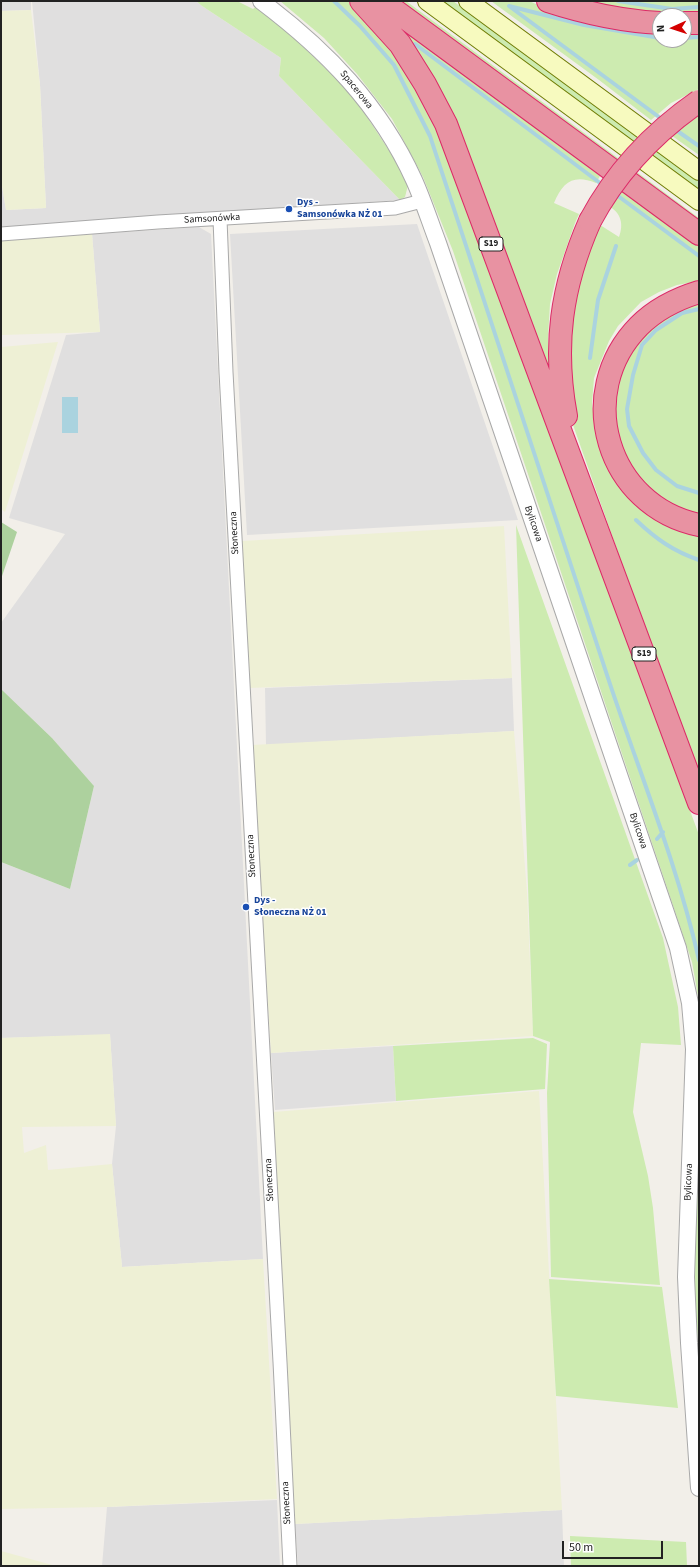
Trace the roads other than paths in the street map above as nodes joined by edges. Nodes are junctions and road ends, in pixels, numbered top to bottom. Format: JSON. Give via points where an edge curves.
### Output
{"nodes":[{"id":1,"x":261,"y":1,"type":"edge"},
{"id":2,"x":361,"y":1,"type":"edge"},
{"id":3,"x":382,"y":1,"type":"edge"},
{"id":4,"x":427,"y":1,"type":"edge"},
{"id":5,"x":468,"y":1,"type":"edge"},
{"id":6,"x":548,"y":1,"type":"edge"},
{"id":7,"x":652,"y":22,"type":"edge"},
{"id":8,"x":699,"y":101,"type":"edge"},
{"id":9,"x":699,"y":171,"type":"edge"},
{"id":10,"x":422,"y":201,"type":"junction"},
{"id":11,"x":699,"y":201,"type":"edge"},
{"id":12,"x":220,"y":219,"type":"junction"},
{"id":13,"x":1,"y":234,"type":"edge"},
{"id":14,"x":699,"y":234,"type":"edge"},
{"id":15,"x":699,"y":292,"type":"edge"},
{"id":16,"x":588,"y":505,"type":"junction"},
{"id":17,"x":699,"y":525,"type":"edge"},
{"id":18,"x":699,"y":803,"type":"edge"},
{"id":19,"x":696,"y":1081,"type":"edge"},
{"id":20,"x":699,"y":1488,"type":"edge"},
{"id":21,"x":290,"y":1566,"type":"edge"}],
"edges":[{"from":1,"to":10,"type":"street","name":"Spacerowa","via":[[316,45],[354,86],[390,137],[414,180]]},
{"from":2,"to":16,"type":"highway","number":"S19","via":[[400,44],[446,124]]},
{"from":3,"to":14,"type":"highway"},
{"from":4,"to":11,"type":"main road"},
{"from":5,"to":9,"type":"main road"},
{"from":6,"to":7,"type":"highway","via":[[608,17]]},
{"from":8,"to":16,"type":"highway","bridge":true,"via":[[638,152],[612,185],[590,222],[567,289],[562,315],[559,360],[561,387],[571,444]]},
{"from":10,"to":12,"type":"street","name":"Samsonówka","via":[[394,208]]},
{"from":10,"to":19,"type":"street","name":"Bylicowa","via":[[675,941],[690,1003]]},
{"from":12,"to":13,"type":"street","name":"Samsonówka"},
{"from":12,"to":21,"type":"street","name":"Słoneczna","via":[[226,379]]},
{"from":15,"to":17,"type":"highway","via":[[676,300],[653,313],[631,335],[611,370],[605,412],[612,452],[631,484],[659,509]]},
{"from":16,"to":18,"type":"highway","number":"S19"},
{"from":19,"to":20,"type":"street","name":"Bylicowa","via":[[686,1277]]}]}
